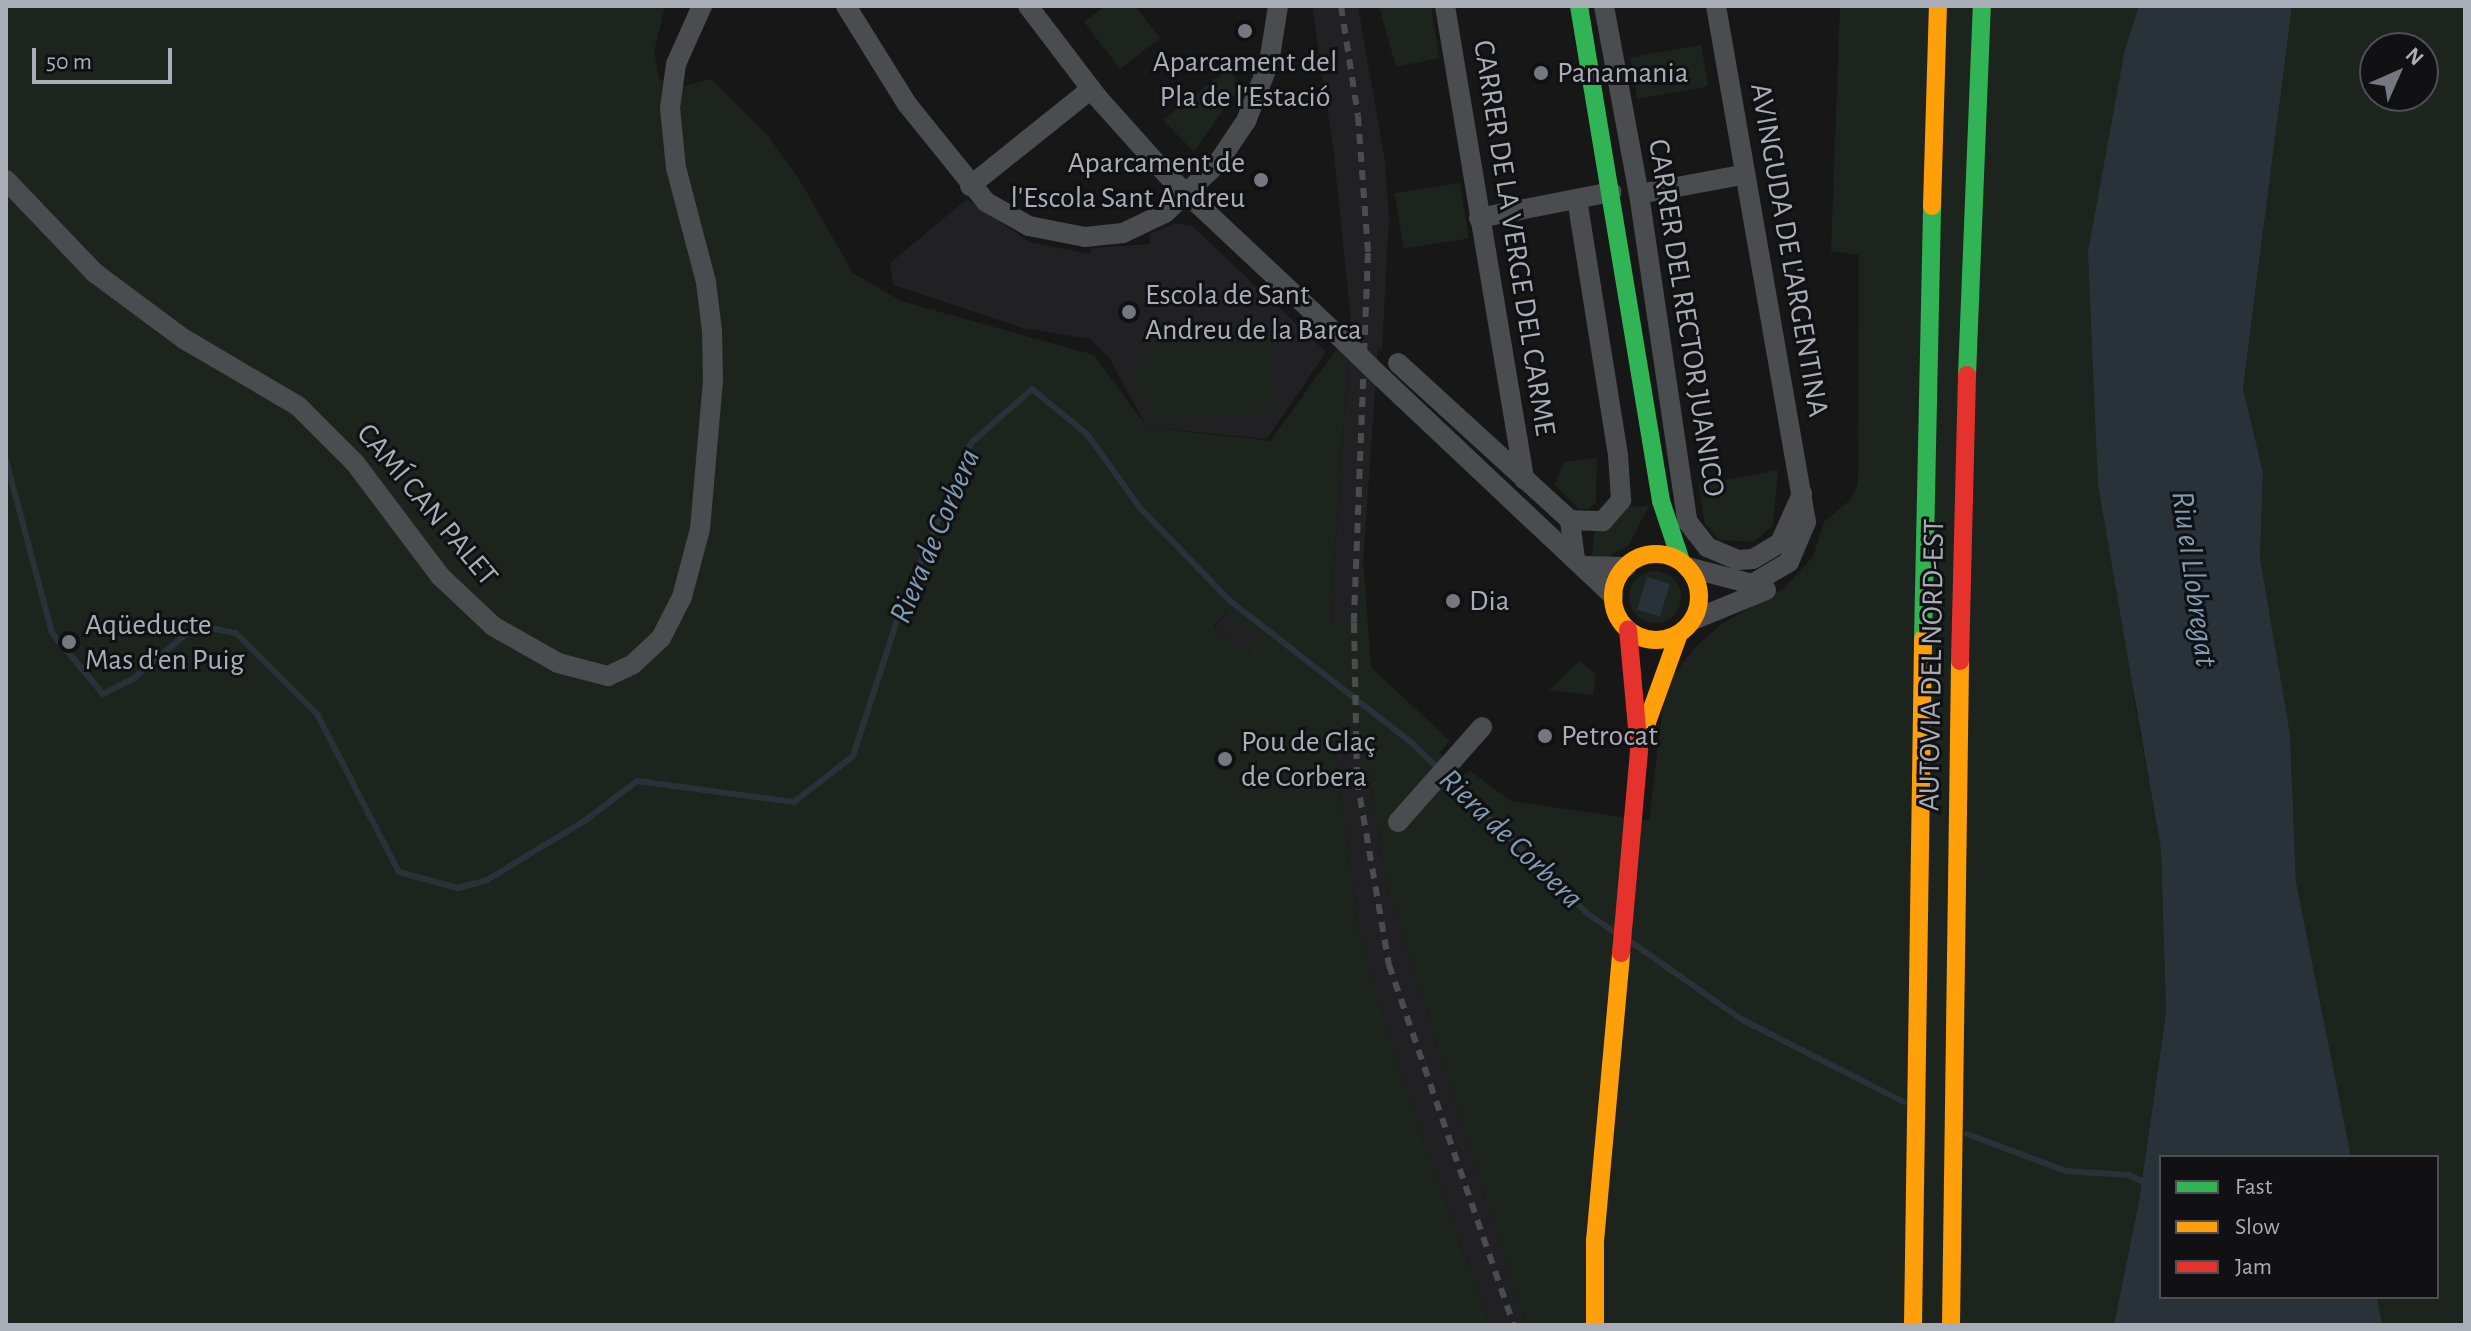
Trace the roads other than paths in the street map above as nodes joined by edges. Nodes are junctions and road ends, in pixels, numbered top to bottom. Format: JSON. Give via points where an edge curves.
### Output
{"nodes":[{"id":1,"x":702,"y":6,"type":"edge"},
{"id":2,"x":846,"y":6,"type":"edge"},
{"id":3,"x":1028,"y":6,"type":"edge"},
{"id":4,"x":1278,"y":6,"type":"edge"},
{"id":5,"x":1445,"y":6,"type":"edge"},
{"id":6,"x":1579,"y":6,"type":"edge"},
{"id":7,"x":1604,"y":6,"type":"edge"},
{"id":8,"x":1716,"y":6,"type":"edge"},
{"id":9,"x":1938,"y":6,"type":"edge"},
{"id":10,"x":1982,"y":6,"type":"edge"},
{"id":11,"x":1091,"y":89,"type":"junction"},
{"id":12,"x":1742,"y":175,"type":"junction"},
{"id":13,"x":6,"y":180,"type":"edge"},
{"id":14,"x":970,"y":186,"type":"junction"},
{"id":15,"x":1611,"y":192,"type":"junction"},
{"id":16,"x":1639,"y":194,"type":"junction"},
{"id":17,"x":1187,"y":196,"type":"junction"},
{"id":18,"x":1577,"y":199,"type":"junction"},
{"id":19,"x":1479,"y":218,"type":"junction"},
{"id":20,"x":1398,"y":363,"type":"dead end"},
{"id":21,"x":1524,"y":479,"type":"junction"},
{"id":22,"x":1661,"y":501,"type":"junction"},
{"id":23,"x":1801,"y":503,"type":"junction"},
{"id":24,"x":1570,"y":520,"type":"junction"},
{"id":25,"x":1579,"y":563,"type":"junction"},
{"id":26,"x":1630,"y":564,"type":"junction"},
{"id":27,"x":1684,"y":564,"type":"junction"},
{"id":28,"x":1613,"y":596,"type":"junction"},
{"id":29,"x":1686,"y":627,"type":"junction"},
{"id":30,"x":1628,"y":630,"type":"junction"},
{"id":31,"x":1482,"y":727,"type":"dead end"},
{"id":32,"x":1639,"y":750,"type":"junction"},
{"id":33,"x":1398,"y":822,"type":"dead end"},
{"id":34,"x":1595,"y":1325,"type":"edge"},
{"id":35,"x":1913,"y":1325,"type":"edge"},
{"id":36,"x":1951,"y":1325,"type":"edge"}],
"edges":[{"from":1,"to":13,"type":"street","name":"CAMÍ CAN PALET","via":[[676,64],[670,129],[712,331],[703,504],[689,573],[667,627],[643,656],[608,676],[558,663],[493,626],[440,576],[355,463],[298,406],[184,339],[95,273]]},
{"from":2,"to":14,"type":"street","via":[[907,104]]},
{"from":3,"to":11,"type":"street"},
{"from":4,"to":17,"type":"street","via":[[1269,63],[1246,121]]},
{"from":5,"to":19,"type":"street","name":"CARRER DE LA VERGE DEL CARME"},
{"from":6,"to":15,"type":"main road","name":"CARRER DEL RECTOR JUANICO"},
{"from":7,"to":16,"type":"street","name":"CARRER DEL RECTOR JUANICO"},
{"from":8,"to":12,"type":"street","name":"AVINGUDA DE L'ARGENTINA"},
{"from":9,"to":35,"type":"main road","name":"AUTOVIA DEL NORD-EST"},
{"from":10,"to":36,"type":"main road","name":"AUTOVIA DEL NORD-EST","via":[[1962,495]]},
{"from":11,"to":14,"type":"street"},
{"from":11,"to":17,"type":"street"},
{"from":12,"to":16,"type":"street"},
{"from":12,"to":23,"type":"street","name":"AVINGUDA DE L'ARGENTINA"},
{"from":14,"to":17,"type":"street","via":[[1019,222],[1085,237],[1142,226]]},
{"from":15,"to":18,"type":"street"},
{"from":15,"to":22,"type":"main road","name":"CARRER DEL RECTOR JUANICO"},
{"from":16,"to":23,"type":"street","name":"CARRER DEL RECTOR JUANICO","via":[[1687,521],[1707,547],[1738,560],[1753,559],[1780,543]]},
{"from":17,"to":25,"type":"street","bridge":true},
{"from":18,"to":19,"type":"street"},
{"from":18,"to":24,"type":"street","via":[[1621,500],[1603,521]]},
{"from":19,"to":21,"type":"street","name":"CARRER DE LA VERGE DEL CARME"},
{"from":20,"to":21,"type":"street"},
{"from":21,"to":24,"type":"street"},
{"from":22,"to":26,"type":"main road","name":"CARRER DEL RECTOR JUANICO"},
{"from":22,"to":27,"type":"main road","name":"CARRER DEL RECTOR JUANICO"},
{"from":23,"to":27,"type":"street","name":"AVINGUDA DE L'ARGENTINA","via":[[1806,522],[1796,551],[1772,575],[1752,584],[1732,583]]},
{"from":23,"to":29,"type":"street","name":"AVINGUDA DE L'ARGENTINA","via":[[1813,507],[1815,526],[1796,569],[1765,590]]},
{"from":24,"to":25,"type":"street"},
{"from":25,"to":26,"type":"street"},
{"from":25,"to":28,"type":"street"},
{"from":26,"to":27,"type":"main road","via":[[1658,554]]},
{"from":26,"to":28,"type":"main road"},
{"from":27,"to":29,"type":"main road","via":[[1699,595]]},
{"from":28,"to":30,"type":"main road"},
{"from":29,"to":30,"type":"main road","via":[[1649,639]]},
{"from":29,"to":32,"type":"main road","via":[[1658,682]]},
{"from":30,"to":32,"type":"main road"},
{"from":31,"to":33,"type":"street"},
{"from":32,"to":34,"type":"main road","via":[[1595,1241]]}]}
